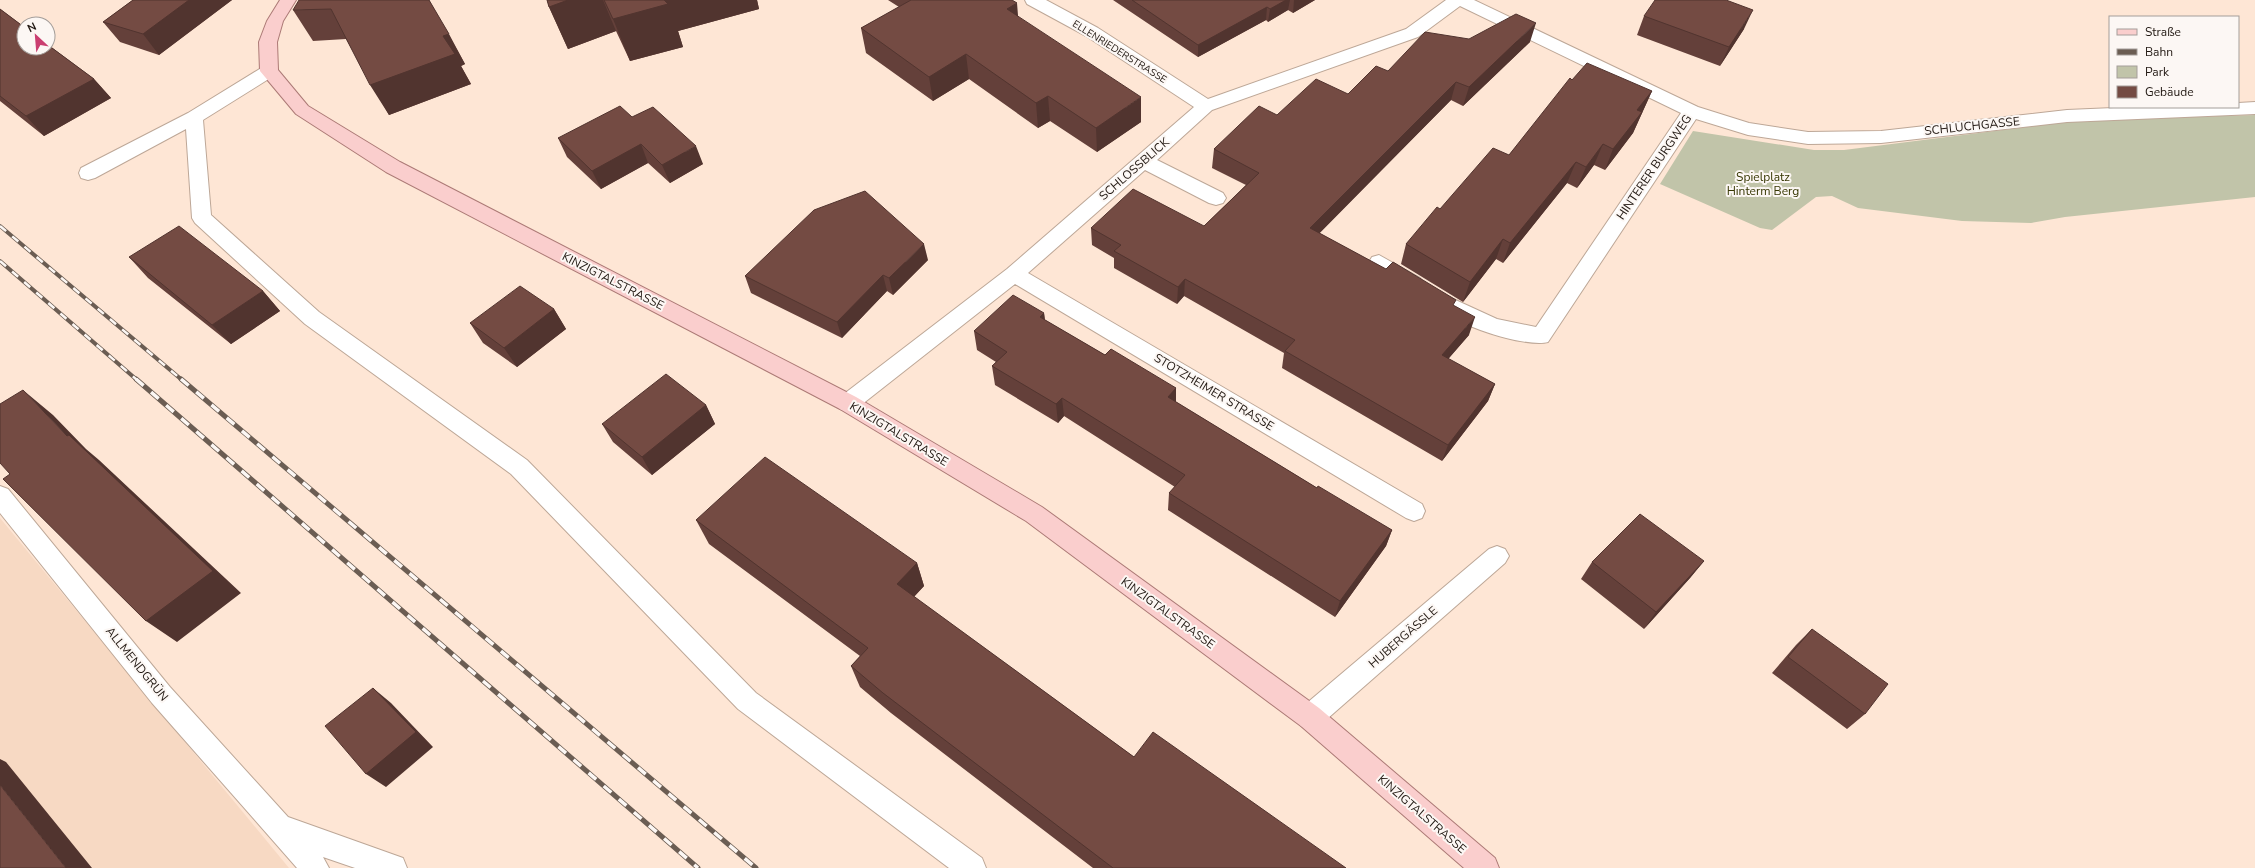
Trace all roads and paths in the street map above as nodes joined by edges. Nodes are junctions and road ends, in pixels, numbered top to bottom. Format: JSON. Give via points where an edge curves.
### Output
{"nodes":[{"id":1,"x":288,"y":0,"type":"edge"},
{"id":2,"x":1033,"y":0,"type":"edge"},
{"id":3,"x":1458,"y":0,"type":"edge"},
{"id":4,"x":1461,"y":0,"type":"edge"},
{"id":5,"x":269,"y":71,"type":"junction"},
{"id":6,"x":1206,"y":106,"type":"junction"},
{"id":7,"x":2255,"y":108,"type":"edge"},
{"id":8,"x":1692,"y":111,"type":"junction"},
{"id":9,"x":194,"y":117,"type":"junction"},
{"id":10,"x":1144,"y":161,"type":"junction"},
{"id":11,"x":88,"y":174,"type":"dead end"},
{"id":12,"x":1216,"y":198,"type":"dead end"},
{"id":13,"x":1379,"y":262,"type":"dead end"},
{"id":14,"x":1014,"y":274,"type":"junction"},
{"id":15,"x":848,"y":404,"type":"junction"},
{"id":16,"x":0,"y":496,"type":"edge"},
{"id":17,"x":1414,"y":511,"type":"dead end"},
{"id":18,"x":1497,"y":556,"type":"dead end"},
{"id":19,"x":1310,"y":717,"type":"junction"},
{"id":20,"x":279,"y":828,"type":"junction"},
{"id":21,"x":315,"y":868,"type":"edge"},
{"id":22,"x":393,"y":868,"type":"edge"},
{"id":23,"x":972,"y":868,"type":"edge"},
{"id":24,"x":1484,"y":868,"type":"edge"}],
"edges":[{"from":1,"to":5,"type":"main road","via":[[275,21],[268,42]]},
{"from":2,"to":6,"type":"street","name":"ELLENRIEDERSTRASSE","via":[[1092,32]]},
{"from":3,"to":6,"type":"street","name":"SCHLOSSBLICK","via":[[1412,33]]},
{"from":4,"to":8,"type":"street","name":"HINTERER BURGWEG"},
{"from":5,"to":9,"type":"street"},
{"from":5,"to":15,"type":"main road","name":"KINZIGTALSTRASSE","via":[[302,110],[392,167]]},
{"from":6,"to":10,"type":"street","name":"SCHLOSSBLICK"},
{"from":7,"to":8,"type":"street","name":"SCHLUCHGASSE","via":[[2067,116],[1881,137],[1808,138],[1748,129]]},
{"from":8,"to":13,"type":"street","name":"HINTERER BURGWEG","via":[[1541,336],[1508,332],[1468,317]]},
{"from":9,"to":11,"type":"street"},
{"from":9,"to":23,"type":"street","via":[[202,218],[312,318],[519,467],[747,701]]},
{"from":10,"to":12,"type":"street"},
{"from":10,"to":14,"type":"street","name":"SCHLOSSBLICK"},
{"from":14,"to":15,"type":"street","name":"SCHLOSSBLICK"},
{"from":14,"to":17,"type":"street","name":"STOTZHEIMER STRASSE"},
{"from":15,"to":19,"type":"main road","name":"KINZIGTALSTRASSE","via":[[1034,514]]},
{"from":16,"to":20,"type":"street","name":"ALLMENDGRÜN","via":[[161,695]]},
{"from":18,"to":19,"type":"street","name":"HUBERGÄSSLE"},
{"from":19,"to":24,"type":"main road","name":"KINZIGTALSTRASSE"},
{"from":20,"to":21,"type":"street","name":"ALLMENDGRÜN"},
{"from":20,"to":22,"type":"street","name":"ALLMENDGRÜN"}]}
